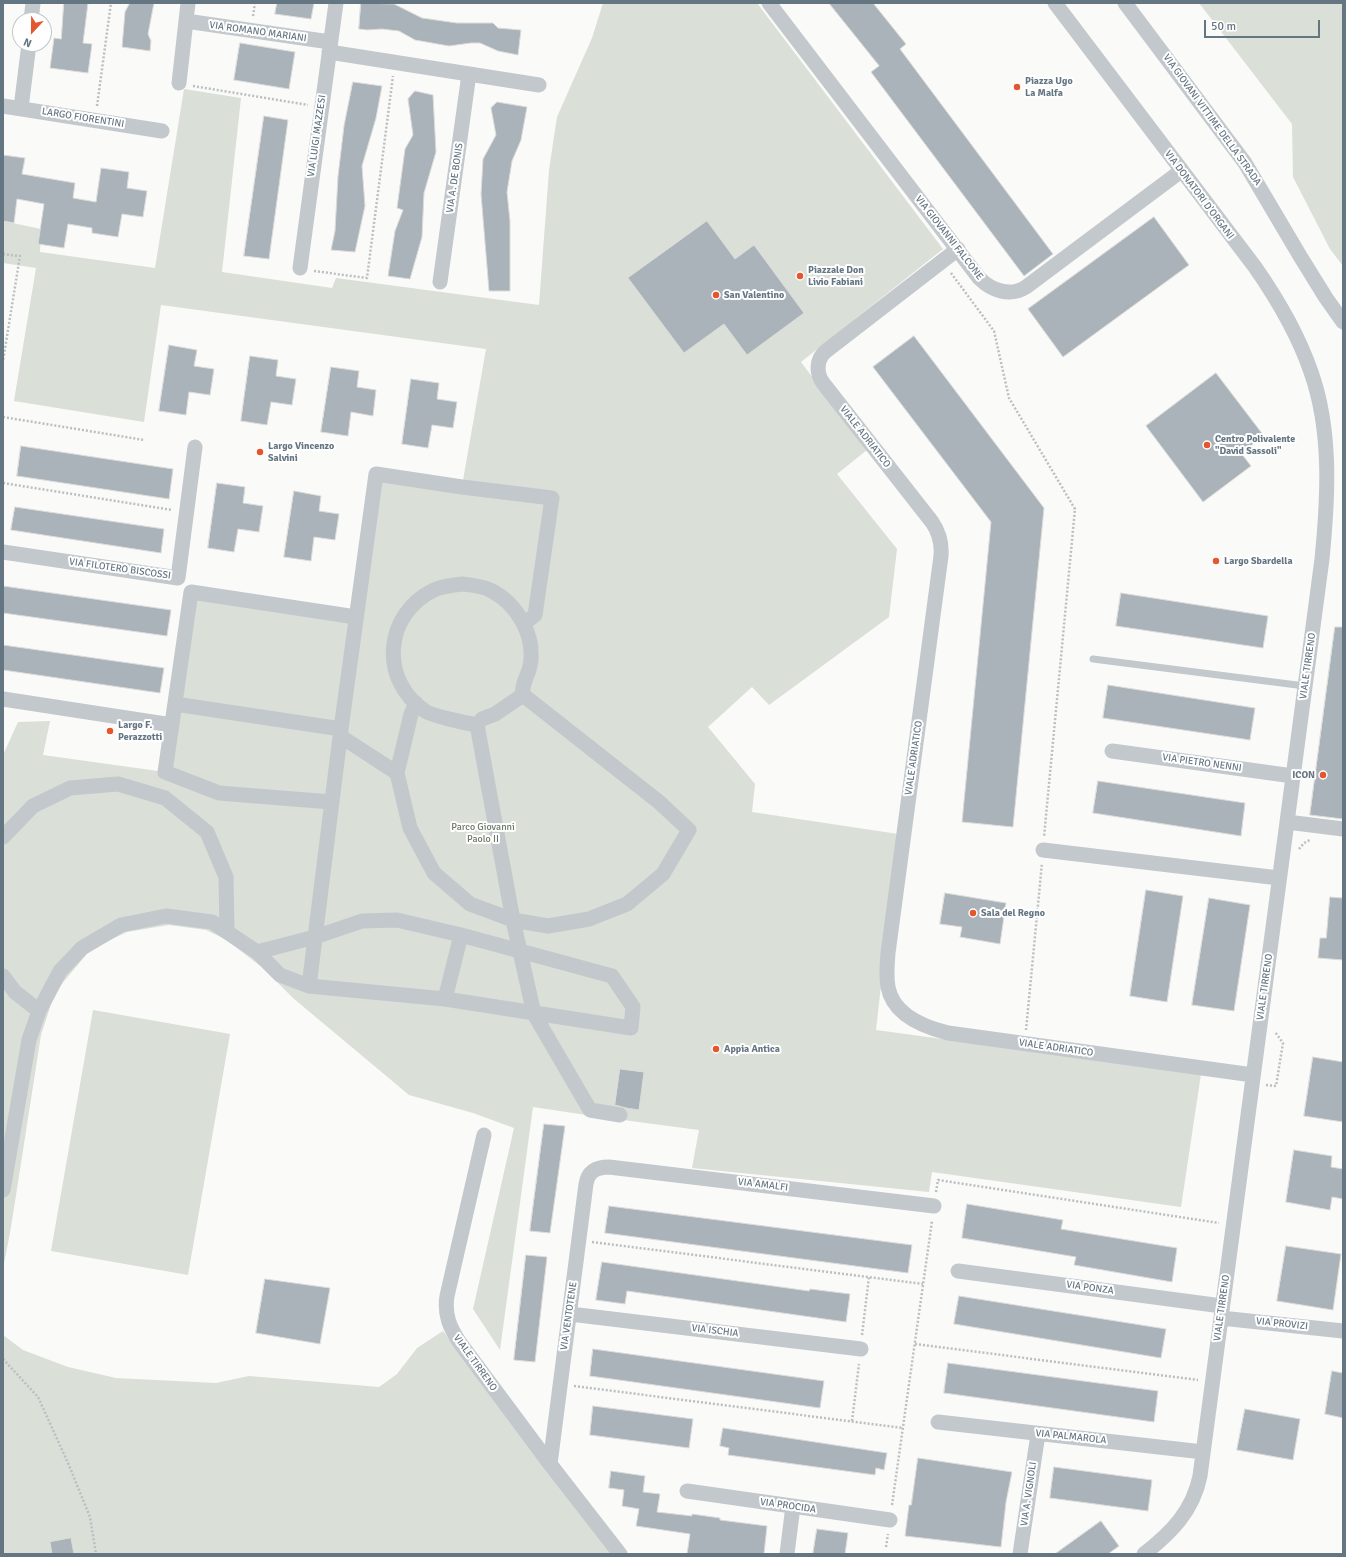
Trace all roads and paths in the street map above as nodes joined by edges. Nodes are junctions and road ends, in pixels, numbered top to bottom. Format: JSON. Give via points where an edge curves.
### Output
{"nodes":[{"id":1,"x":111,"y":3,"type":"edge"},
{"id":2,"x":188,"y":3,"type":"edge"},
{"id":3,"x":336,"y":3,"type":"edge"},
{"id":4,"x":769,"y":3,"type":"edge"},
{"id":5,"x":1055,"y":3,"type":"edge"},
{"id":6,"x":1126,"y":3,"type":"edge"},
{"id":7,"x":186,"y":21,"type":"junction"},
{"id":8,"x":329,"y":47,"type":"junction"},
{"id":9,"x":28,"y":52,"type":"edge"},
{"id":10,"x":395,"y":62,"type":"junction"},
{"id":11,"x":469,"y":74,"type":"junction"},
{"id":12,"x":179,"y":83,"type":"joint"},
{"id":13,"x":539,"y":85,"type":"dead end"},
{"id":14,"x":3,"y":106,"type":"edge"},
{"id":15,"x":321,"y":107,"type":"junction"},
{"id":16,"x":21,"y":108,"type":"junction"},
{"id":17,"x":95,"y":120,"type":"junction"},
{"id":18,"x":162,"y":131,"type":"dead end"},
{"id":19,"x":1181,"y":171,"type":"junction"},
{"id":20,"x":958,"y":249,"type":"junction"},
{"id":21,"x":3,"y":254,"type":"edge"},
{"id":22,"x":942,"y":261,"type":"junction"},
{"id":23,"x":300,"y":268,"type":"joint"},
{"id":24,"x":440,"y":282,"type":"dead end"},
{"id":25,"x":1343,"y":322,"type":"edge"},
{"id":26,"x":3,"y":361,"type":"edge"},
{"id":27,"x":1319,"y":400,"type":"joint"},
{"id":28,"x":3,"y":418,"type":"edge"},
{"id":29,"x":144,"y":440,"type":"dead end"},
{"id":30,"x":195,"y":447,"type":"dead end"},
{"id":31,"x":3,"y":483,"type":"edge"},
{"id":32,"x":187,"y":512,"type":"junction"},
{"id":33,"x":3,"y":552,"type":"edge"},
{"id":34,"x":356,"y":617,"type":"junction"},
{"id":35,"x":525,"y":623,"type":"junction"},
{"id":36,"x":1093,"y":659,"type":"dead end"},
{"id":37,"x":1305,"y":686,"type":"junction"},
{"id":38,"x":523,"y":695,"type":"junction"},
{"id":39,"x":3,"y":699,"type":"edge"},
{"id":40,"x":416,"y":703,"type":"junction"},
{"id":41,"x":175,"y":704,"type":"junction"},
{"id":42,"x":172,"y":725,"type":"junction"},
{"id":43,"x":477,"y":726,"type":"junction"},
{"id":44,"x":340,"y":733,"type":"junction"},
{"id":45,"x":1112,"y":751,"type":"dead end"},
{"id":46,"x":397,"y":773,"type":"junction"},
{"id":47,"x":1293,"y":776,"type":"junction"},
{"id":48,"x":331,"y":802,"type":"junction"},
{"id":49,"x":1287,"y":822,"type":"junction"},
{"id":50,"x":1343,"y":829,"type":"edge"},
{"id":51,"x":3,"y":837,"type":"edge"},
{"id":52,"x":1312,"y":840,"type":"dead end"},
{"id":53,"x":1043,"y":850,"type":"junction"},
{"id":54,"x":1299,"y":850,"type":"dead end"},
{"id":55,"x":1279,"y":878,"type":"junction"},
{"id":56,"x":513,"y":920,"type":"junction"},
{"id":57,"x":227,"y":932,"type":"junction"},
{"id":58,"x":461,"y":935,"type":"junction"},
{"id":59,"x":315,"y":937,"type":"junction"},
{"id":60,"x":257,"y":952,"type":"junction"},
{"id":61,"x":519,"y":952,"type":"junction"},
{"id":62,"x":3,"y":976,"type":"edge"},
{"id":63,"x":309,"y":986,"type":"junction"},
{"id":64,"x":446,"y":999,"type":"junction"},
{"id":65,"x":39,"y":1011,"type":"junction"},
{"id":66,"x":534,"y":1014,"type":"junction"},
{"id":67,"x":1273,"y":1028,"type":"dead end"},
{"id":68,"x":1024,"y":1044,"type":"junction"},
{"id":69,"x":1252,"y":1079,"type":"junction"},
{"id":70,"x":620,"y":1115,"type":"dead end"},
{"id":71,"x":484,"y":1136,"type":"dead end"},
{"id":72,"x":593,"y":1171,"type":"joint"},
{"id":73,"x":3,"y":1190,"type":"edge"},
{"id":74,"x":934,"y":1206,"type":"dead end"},
{"id":75,"x":579,"y":1241,"type":"junction"},
{"id":76,"x":958,"y":1271,"type":"dead end"},
{"id":77,"x":923,"y":1284,"type":"dead end"},
{"id":78,"x":1222,"y":1312,"type":"junction"},
{"id":79,"x":570,"y":1314,"type":"junction"},
{"id":80,"x":1343,"y":1331,"type":"edge"},
{"id":81,"x":915,"y":1344,"type":"dead end"},
{"id":82,"x":860,"y":1349,"type":"dead end"},
{"id":83,"x":3,"y":1359,"type":"edge"},
{"id":84,"x":1212,"y":1382,"type":"junction"},
{"id":85,"x":560,"y":1385,"type":"junction"},
{"id":86,"x":938,"y":1422,"type":"dead end"},
{"id":87,"x":903,"y":1428,"type":"dead end"},
{"id":88,"x":1038,"y":1434,"type":"junction"},
{"id":89,"x":1203,"y":1452,"type":"junction"},
{"id":90,"x":550,"y":1464,"type":"junction"},
{"id":91,"x":687,"y":1491,"type":"dead end"},
{"id":92,"x":793,"y":1506,"type":"junction"},
{"id":93,"x":890,"y":1520,"type":"dead end"},
{"id":94,"x":96,"y":1554,"type":"edge"},
{"id":95,"x":620,"y":1554,"type":"edge"},
{"id":96,"x":786,"y":1554,"type":"edge"},
{"id":97,"x":1020,"y":1554,"type":"edge"},
{"id":98,"x":1144,"y":1554,"type":"edge"}],
"edges":[{"from":1,"to":17,"type":"path"},
{"from":2,"to":7,"type":"street"},
{"from":3,"to":8,"type":"street","name":"VIA LUIGI MAZZESI"},
{"from":4,"to":20,"type":"street","name":"VIA GIOVANNI FALCONE"},
{"from":5,"to":19,"type":"street","name":"VIA DONATORI D'ORGANI"},
{"from":6,"to":25,"type":"street","name":"VIA GIOVANI VITTIME DELLA STRADA","via":[[1245,163],[1307,268]]},
{"from":7,"to":8,"type":"street","name":"VIA ROMANO MARIANI"},
{"from":7,"to":12,"type":"street"},
{"from":8,"to":10,"type":"street"},
{"from":8,"to":15,"type":"street","name":"VIA LUIGI MAZZESI"},
{"from":9,"to":16,"type":"street"},
{"from":10,"to":11,"type":"street"},
{"from":10,"to":23,"type":"path","via":[[367,278]]},
{"from":11,"to":13,"type":"street"},
{"from":11,"to":24,"type":"street","name":"VIA A. DE BONIS"},
{"from":12,"to":15,"type":"path"},
{"from":14,"to":16,"type":"street","name":"LARGO FIORENTINI"},
{"from":15,"to":23,"type":"street","name":"VIA LUIGI MAZZESI"},
{"from":16,"to":17,"type":"street","name":"LARGO FIORENTINI"},
{"from":17,"to":18,"type":"street","name":"LARGO FIORENTINI"},
{"from":19,"to":20,"type":"street","name":"VIA GIOVANNI FALCONE","via":[[1020,291],[1002,292],[988,285],[979,278]]},
{"from":19,"to":27,"type":"street","name":"VIA DONATORI D'ORGANI","via":[[1255,267],[1278,303],[1305,356]]},
{"from":20,"to":22,"type":"street","name":"VIALE ADRIATICO"},
{"from":21,"to":26,"type":"path","via":[[20,256]]},
{"from":22,"to":53,"type":"path","via":[[994,330],[1009,398],[1075,509]]},
{"from":22,"to":68,"type":"street","name":"VIALE ADRIATICO","via":[[826,351],[819,360],[818,369],[820,380],[932,522],[941,545],[888,953],[887,980],[890,994],[902,1012],[935,1030]]},
{"from":27,"to":37,"type":"street","name":"VIALE TIRRENO","via":[[1326,452],[1325,527]]},
{"from":28,"to":29,"type":"path"},
{"from":30,"to":32,"type":"street","name":"VIA FILOTERO BISCOSSI"},
{"from":31,"to":32,"type":"path"},
{"from":32,"to":33,"type":"street","name":"VIA FILOTERO BISCOSSI","via":[[178,578]]},
{"from":34,"to":35,"type":"street","via":[[376,474],[552,498],[535,615]]},
{"from":34,"to":41,"type":"street","via":[[190,592]]},
{"from":34,"to":44,"type":"street"},
{"from":35,"to":38,"type":"street","via":[[530,642],[530,666],[522,688]]},
{"from":35,"to":40,"type":"street","via":[[506,599],[489,589],[463,584],[434,589],[412,605],[398,626],[392,646],[394,667],[406,694]]},
{"from":36,"to":37,"type":"lane"},
{"from":37,"to":47,"type":"street","name":"VIALE TIRRENO"},
{"from":38,"to":43,"type":"street","via":[[495,714],[482,719]]},
{"from":38,"to":56,"type":"street","via":[[659,802],[689,830],[663,874],[627,904],[589,919],[548,926]]},
{"from":39,"to":42,"type":"street"},
{"from":40,"to":43,"type":"street","via":[[425,712]]},
{"from":40,"to":46,"type":"street","via":[[410,714]]},
{"from":41,"to":42,"type":"street"},
{"from":41,"to":44,"type":"street"},
{"from":42,"to":48,"type":"street","via":[[165,772],[219,793]]},
{"from":43,"to":56,"type":"street"},
{"from":44,"to":46,"type":"street"},
{"from":44,"to":48,"type":"street"},
{"from":45,"to":47,"type":"street","name":"VIA PIETRO NENNI"},
{"from":46,"to":56,"type":"street","via":[[410,828],[434,873],[470,904]]},
{"from":47,"to":49,"type":"street","name":"VIALE TIRRENO"},
{"from":48,"to":59,"type":"street"},
{"from":49,"to":50,"type":"street"},
{"from":49,"to":55,"type":"street","name":"VIALE TIRRENO"},
{"from":51,"to":57,"type":"street","via":[[34,806],[70,788],[118,784],[165,798],[207,832],[226,877]]},
{"from":52,"to":54,"type":"path","via":[[1304,843]]},
{"from":53,"to":55,"type":"street"},
{"from":53,"to":68,"type":"path"},
{"from":55,"to":69,"type":"street","name":"VIALE TIRRENO"},
{"from":56,"to":61,"type":"street"},
{"from":57,"to":60,"type":"street"},
{"from":57,"to":65,"type":"street","via":[[212,922],[166,916],[121,924],[82,948],[64,966]]},
{"from":58,"to":59,"type":"street","via":[[397,920],[383,920],[362,921]]},
{"from":58,"to":61,"type":"street"},
{"from":58,"to":64,"type":"street"},
{"from":59,"to":60,"type":"street"},
{"from":59,"to":63,"type":"street"},
{"from":60,"to":63,"type":"street","via":[[280,975]]},
{"from":61,"to":66,"type":"street"},
{"from":61,"to":66,"type":"street","via":[[612,976],[633,1007],[631,1028]]},
{"from":62,"to":65,"type":"street","via":[[15,992]]},
{"from":63,"to":64,"type":"street"},
{"from":64,"to":66,"type":"street"},
{"from":65,"to":73,"type":"street","via":[[29,1040]]},
{"from":66,"to":70,"type":"street","via":[[590,1110]]},
{"from":67,"to":69,"type":"path","via":[[1282,1043],[1276,1086]]},
{"from":68,"to":69,"type":"street","name":"VIALE ADRIATICO"},
{"from":69,"to":78,"type":"street","name":"VIALE TIRRENO"},
{"from":71,"to":90,"type":"street","name":"VIALE TIRRENO","via":[[447,1296],[446,1312],[460,1344]]},
{"from":72,"to":74,"type":"street","name":"VIA AMALFI","via":[[609,1167]]},
{"from":72,"to":75,"type":"street","name":"VIA VENTOTENE","via":[[586,1184]]},
{"from":75,"to":77,"type":"path"},
{"from":75,"to":79,"type":"street","name":"VIA VENTOTENE"},
{"from":76,"to":78,"type":"street","name":"VIA PONZA"},
{"from":78,"to":80,"type":"street","name":"VIA PROVIZI"},
{"from":78,"to":84,"type":"street","name":"VIALE TIRRENO"},
{"from":79,"to":82,"type":"street","name":"VIA ISCHIA"},
{"from":79,"to":85,"type":"street","name":"VIA VENTOTENE"},
{"from":81,"to":84,"type":"path"},
{"from":83,"to":94,"type":"path","via":[[38,1397],[90,1517]]},
{"from":84,"to":89,"type":"street","name":"VIALE TIRRENO"},
{"from":85,"to":87,"type":"path"},
{"from":85,"to":90,"type":"street","name":"VIA VENTOTENE"},
{"from":86,"to":88,"type":"street","name":"VIA PALMAROLA"},
{"from":88,"to":89,"type":"street","name":"VIA PALMAROLA"},
{"from":88,"to":97,"type":"street","name":"VIA A. VIGNOLI"},
{"from":89,"to":98,"type":"street","name":"VIALE TIRRENO","via":[[1198,1484],[1188,1509],[1172,1531]]},
{"from":90,"to":95,"type":"street","name":"VIALE TIRRENO"},
{"from":91,"to":92,"type":"street","name":"VIA PROCIDA"},
{"from":92,"to":93,"type":"street","name":"VIA PROCIDA"},
{"from":92,"to":96,"type":"street"}]}
